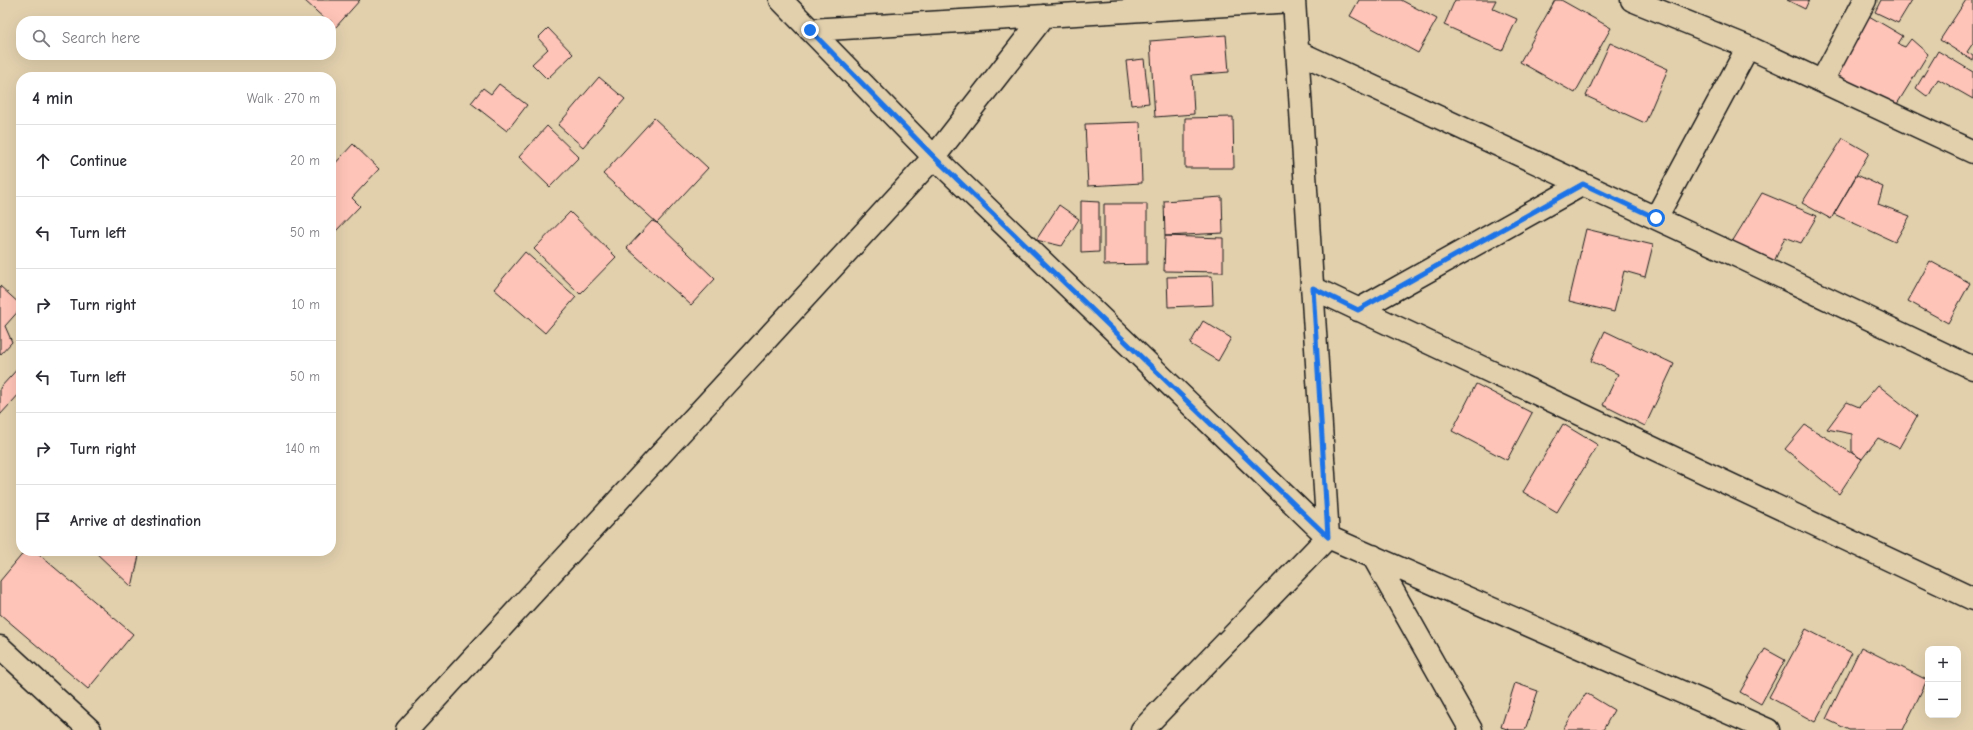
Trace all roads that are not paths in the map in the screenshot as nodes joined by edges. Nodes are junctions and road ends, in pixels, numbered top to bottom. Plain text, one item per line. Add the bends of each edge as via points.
1 (782, 0) edge
2 (1632, 0) edge
3 (1865, 0) edge
4 (1294, 1) edge
5 (1044, 16) junction
6 (810, 30) junction
7 (1748, 47) junction
8 (1298, 52) junction
9 (1822, 81) junction
10 (1973, 152) edge
11 (934, 157) junction
12 (1583, 184) junction
13 (1656, 218) junction
14 (1313, 288) junction
15 (1358, 310) junction
16 (1973, 368) edge
17 (1328, 537) junction
18 (1373, 556) junction
19 (1973, 599) edge
20 (0, 647) edge
21 (90, 730) edge
22 (407, 730) edge
23 (1142, 730) edge
24 (1471, 730) edge
25 (1768, 730) edge

1 - 6 street
2 - 7 street
3 - 9 street
4 - 5 street
4 - 8 street
5 - 6 street
5 - 11 street
6 - 11 street
7 - 9 street
7 - 13 street
8 - 12 street
8 - 14 street
9 - 10 street
11 - 17 street
11 - 22 street
12 - 13 street
12 - 15 street
13 - 16 street
14 - 15 street
14 - 17 street
15 - 19 street
17 - 18 street
17 - 23 street
18 - 24 street
18 - 25 street
20 - 21 street

